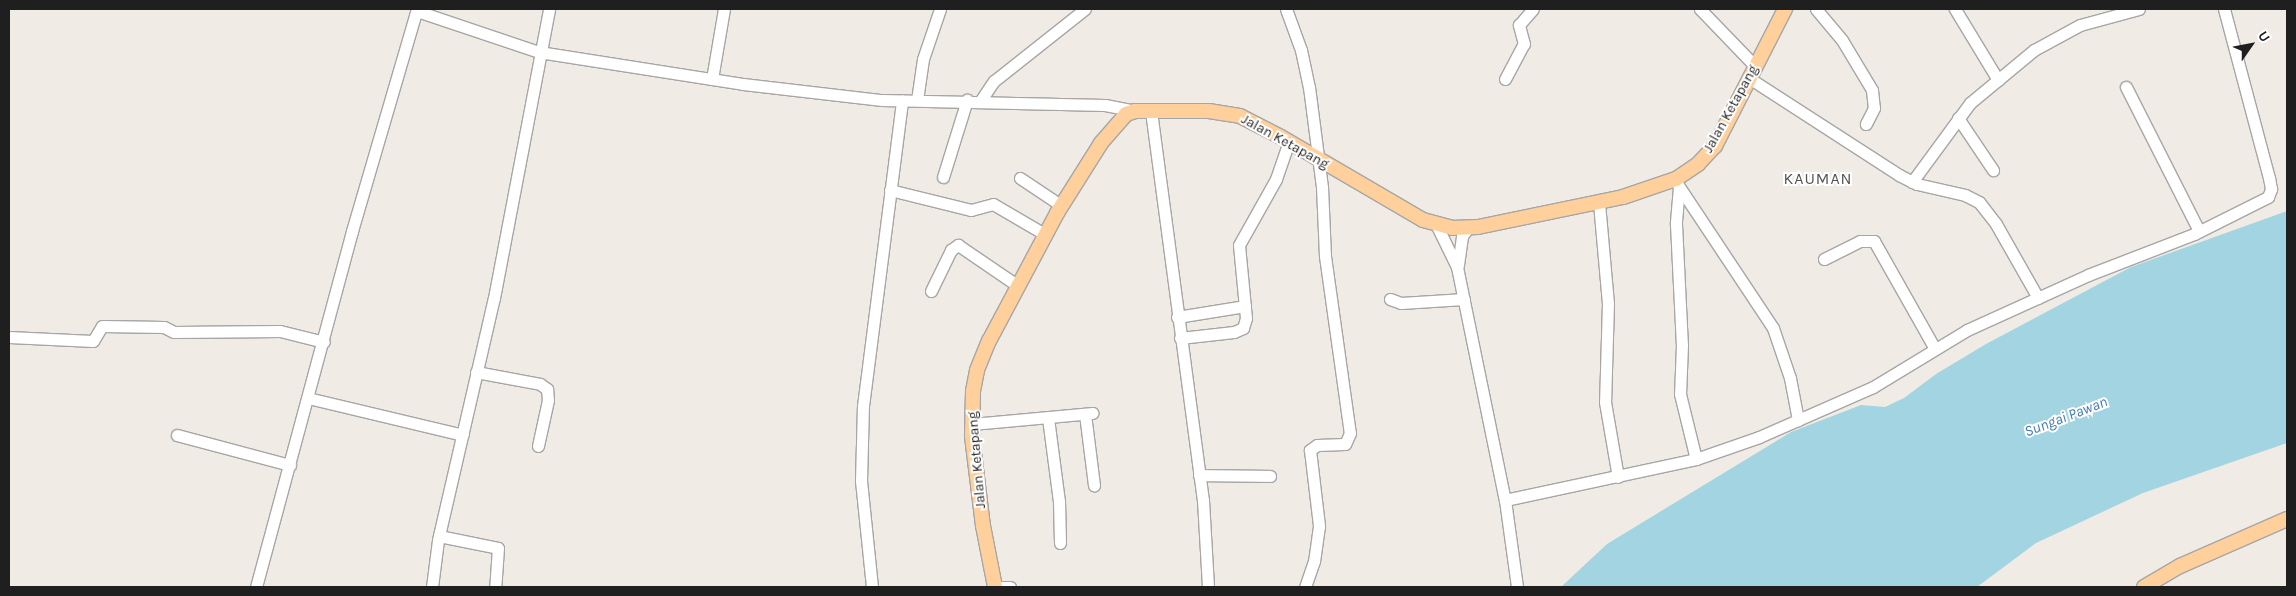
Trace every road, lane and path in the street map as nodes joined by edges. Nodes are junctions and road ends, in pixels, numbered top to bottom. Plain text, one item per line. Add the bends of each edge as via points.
1 (549, 9) edge
2 (724, 9) edge
3 (940, 9) edge
4 (1085, 9) edge
5 (1286, 9) edge
6 (1533, 9) edge
7 (1700, 9) edge
8 (1785, 9) edge
9 (1816, 9) edge
10 (1955, 9) edge
11 (2140, 9) edge
12 (2224, 9) edge
13 (417, 10) edge
14 (539, 52) junction
15 (1752, 72) junction
16 (1505, 78) dead end
17 (712, 79) junction
18 (1998, 80) junction
19 (2126, 87) dead end
20 (902, 100) junction
21 (917, 100) junction
22 (967, 100) junction
23 (981, 100) junction
24 (1135, 111) junction
25 (1151, 111) junction
26 (1958, 118) junction
27 (1866, 124) dead end
28 (1289, 142) junction
29 (1319, 160) junction
30 (1992, 170) dead end
31 (943, 177) dead end
32 (1020, 178) dead end
33 (1912, 182) junction
34 (1678, 183) junction
35 (890, 190) junction
36 (1599, 203) junction
37 (1062, 206) junction
38 (1438, 226) junction
39 (1467, 228) junction
40 (2199, 231) junction
41 (1046, 235) junction
42 (1824, 259) dead end
43 (1457, 267) junction
44 (1018, 286) junction
45 (931, 291) dead end
46 (2038, 298) junction
47 (1390, 300) dead end
48 (1464, 300) junction
49 (1245, 306) junction
50 (1178, 318) junction
51 (9, 337) edge
52 (1180, 338) junction
53 (324, 342) junction
54 (1934, 347) junction
55 (476, 372) junction
56 (308, 398) junction
57 (1048, 418) junction
58 (1798, 420) junction
59 (972, 424) junction
60 (177, 435) dead end
61 (463, 435) junction
62 (538, 446) dead end
63 (1696, 459) junction
64 (290, 465) junction
65 (1199, 475) junction
66 (1270, 476) dead end
67 (1618, 477) junction
68 (1094, 485) dead end
69 (1505, 500) junction
70 (2287, 519) edge
71 (439, 536) junction
72 (1060, 543) dead end
73 (256, 587) edge
74 (432, 587) edge
75 (495, 587) edge
76 (872, 587) edge
77 (995, 587) edge
78 (1010, 587) edge
79 (1208, 587) edge
80 (1305, 587) edge
81 (1517, 587) edge
82 (2144, 587) edge

1 - 14 street
2 - 17 street
3 - 21 street via 923,59
4 - 23 street via 998,77
5 - 29 street via 1302,50
6 - 16 street via 1518,26 1524,44
7 - 15 street
8 - 15 main road, Jalan Ketapang
9 - 27 street via 1842,40 1872,90 1874,108
10 - 18 street
11 - 18 street via 2062,33 2034,50
12 - 40 street via 2272,189 2268,198
13 - 14 street
13 - 53 street via 352,231
14 - 17 street
14 - 55 street via 509,222
15 - 33 street
15 - 34 main road, Jalan Ketapang via 1715,146
17 - 20 street
18 - 26 street
19 - 40 street
20 - 21 street
20 - 35 street
21 - 22 street
22 - 23 street
22 - 31 street
23 - 24 street via 1105,105
24 - 25 main road, Jalan Ketapang
24 - 37 main road, Jalan Ketapang via 1123,117 1101,143
25 - 28 main road, Jalan Ketapang via 1224,112 1253,122
25 - 50 street
26 - 30 street
26 - 33 street
28 - 29 main road, Jalan Ketapang
28 - 49 street via 1276,179 1239,245
29 - 38 main road, Jalan Ketapang
29 - 80 street via 1325,256 1350,433 1345,444 1317,445 1310,450 1319,526 1314,561
32 - 37 street
33 - 46 street via 1965,195 1979,202 1996,224
34 - 36 main road, Jalan Ketapang
34 - 58 street via 1773,328 1790,378
34 - 63 street via 1680,394
35 - 41 street via 971,210 993,204
35 - 76 street via 866,368 861,434 864,518
36 - 39 main road, Jalan Ketapang
36 - 67 street via 1608,303 1605,402
37 - 41 main road, Jalan Ketapang
38 - 39 main road, Jalan Ketapang
38 - 43 street
39 - 43 street via 1461,241
40 - 46 street
41 - 44 main road, Jalan Ketapang
42 - 54 street via 1860,241 1874,241
43 - 48 street
44 - 45 street via 958,246 951,250
44 - 59 main road, Jalan Ketapang via 977,370
46 - 54 street
47 - 48 street via 1401,303
48 - 69 street
49 - 50 street
49 - 52 street via 1244,324 1238,331
50 - 52 street
51 - 53 street via 93,342 102,326 164,327 174,332 280,331
52 - 65 street
53 - 56 street
54 - 58 street via 1873,387
55 - 61 street
55 - 62 street via 540,384 547,389 548,400
56 - 61 street
56 - 64 street
57 - 59 street
57 - 68 street via 1089,414
57 - 72 street via 1059,501
58 - 63 street
59 - 77 main road, Jalan Ketapang via 983,526
60 - 64 street
61 - 71 street
63 - 67 street
64 - 73 street
65 - 66 street
65 - 79 street
67 - 69 street
69 - 81 street
70 - 82 main road via 2180,566
71 - 74 street
71 - 75 street via 498,548
77 - 78 street

